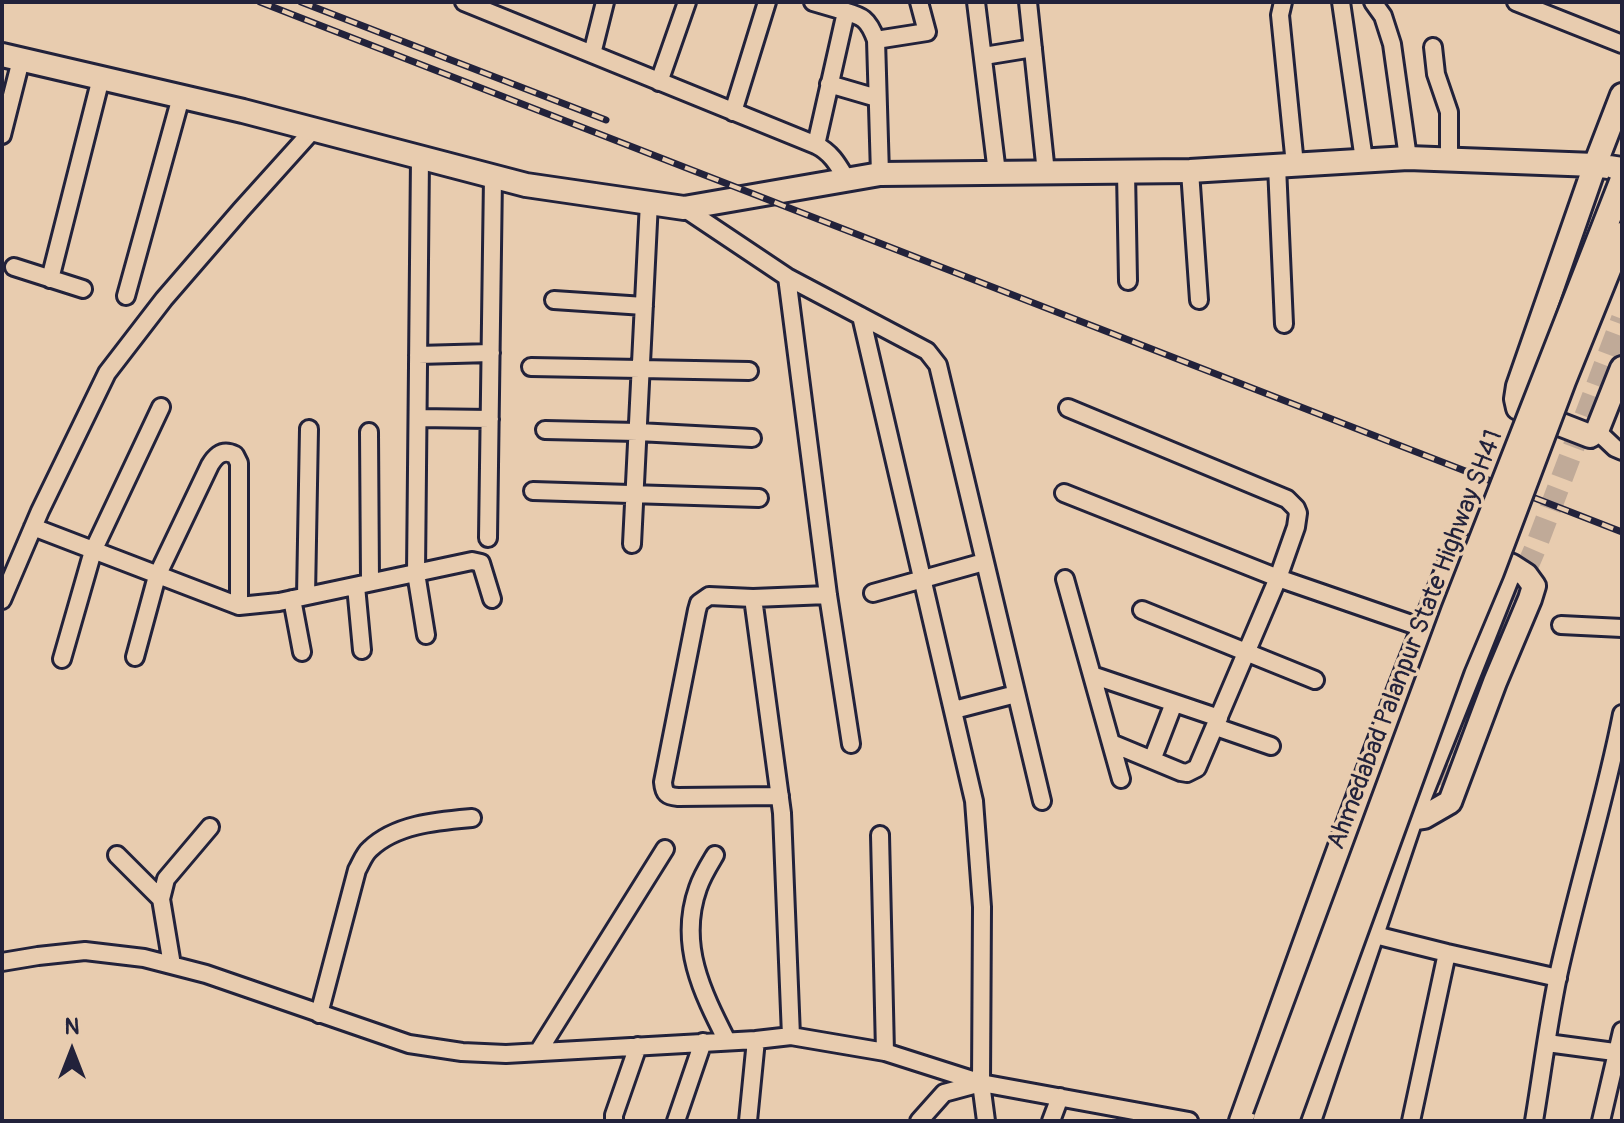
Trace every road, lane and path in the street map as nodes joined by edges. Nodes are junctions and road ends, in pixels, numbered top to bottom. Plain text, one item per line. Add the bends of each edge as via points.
1 (464, 2) edge
2 (605, 2) edge
3 (687, 2) edge
4 (767, 2) edge
5 (813, 2) edge
6 (919, 2) edge
7 (976, 2) edge
8 (1028, 2) edge
9 (1283, 2) edge
10 (1341, 2) edge
11 (1373, 2) edge
12 (1516, 2) edge
13 (839, 7) edge
14 (876, 40) junction
15 (1622, 44) edge
16 (1433, 47) dead end
17 (1033, 48) junction
18 (592, 54) junction
19 (984, 56) junction
20 (12, 57) edge
21 (101, 78) junction
22 (659, 82) junction
23 (829, 84) junction
24 (1622, 95) edge
25 (181, 97) junction
26 (877, 98) junction
27 (733, 112) junction
28 (313, 130) junction
29 (2, 135) edge
30 (816, 145) junction
31 (420, 158) junction
32 (1408, 158) junction
33 (1449, 159) junction
34 (1364, 160) junction
35 (1286, 165) junction
36 (1595, 165) junction
37 (1622, 169) edge
38 (1190, 171) junction
39 (1126, 172) junction
40 (997, 173) junction
41 (1046, 173) junction
42 (880, 174) junction
43 (493, 177) junction
44 (847, 180) junction
45 (1622, 182) edge
46 (649, 202) junction
47 (684, 208) junction
48 (1622, 235) edge
49 (14, 267) dead end
50 (787, 277) junction
51 (50, 279) junction
52 (1128, 281) dead end
53 (83, 289) dead end
54 (126, 296) dead end
55 (554, 300) dead end
56 (1199, 300) dead end
57 (644, 306) junction
58 (861, 316) junction
59 (1284, 324) dead end
60 (491, 353) junction
61 (418, 355) junction
62 (531, 367) dead end
63 (1622, 368) edge
64 (641, 370) junction
65 (749, 371) dead end
66 (161, 407) dead end
67 (1068, 408) dead end
68 (418, 418) junction
69 (490, 419) junction
70 (309, 429) dead end
71 (545, 430) dead end
72 (1597, 431) junction
73 (369, 432) dead end
74 (638, 432) junction
75 (752, 438) dead end
76 (1622, 451) edge
77 (533, 491) dead end
78 (635, 493) junction
79 (1064, 493) dead end
80 (759, 498) dead end
81 (33, 527) junction
82 (488, 538) dead end
83 (632, 544) dead end
84 (93, 551) junction
85 (984, 562) junction
86 (1512, 566) junction
87 (416, 573) junction
88 (157, 576) junction
89 (1278, 578) junction
90 (1065, 579) dead end
91 (923, 580) junction
92 (363, 584) junction
93 (873, 593) dead end
94 (828, 595) junction
95 (299, 598) junction
96 (753, 598) junction
97 (492, 599) dead end
98 (2, 600) edge
99 (239, 606) junction
100 (1142, 610) dead end
101 (1561, 625) dead end
102 (1423, 628) junction
103 (1622, 628) edge
104 (426, 635) dead end
105 (362, 650) dead end
106 (302, 652) dead end
107 (1247, 652) junction
108 (135, 657) dead end
109 (62, 659) dead end
110 (1092, 675) junction
111 (1315, 680) dead end
112 (1016, 694) junction
113 (1174, 703) junction
114 (954, 710) junction
115 (1622, 714) edge
116 (1217, 722) junction
117 (1111, 743) junction
118 (851, 744) dead end
119 (1271, 746) dead end
120 (1618, 756) edge
121 (1152, 760) junction
122 (1121, 779) dead end
123 (1438, 784) tunnel mouth
124 (780, 796) junction
125 (1042, 801) dead end
126 (1420, 816) junction
127 (472, 818) dead end
128 (210, 827) dead end
129 (880, 835) dead end
130 (665, 849) dead end
131 (117, 855) dead end
132 (715, 855) dead end
133 (161, 899) junction
134 (1371, 934) junction
135 (1447, 953) junction
136 (2, 962) edge
137 (172, 965) junction
138 (1558, 978) junction
139 (319, 1014) junction
140 (1622, 1031) edge
141 (791, 1036) junction
142 (756, 1040) junction
143 (727, 1041) junction
144 (703, 1042) junction
145 (1547, 1043) junction
146 (638, 1046) junction
147 (538, 1052) junction
148 (885, 1052) junction
149 (1619, 1053) edge
150 (981, 1083) junction
151 (1060, 1097) junction
152 (1126, 1115) edge
153 (1276, 1120) edge
154 (614, 1121) edge
155 (676, 1121) edge
156 (748, 1121) edge
157 (919, 1121) edge
158 (986, 1121) edge
159 (1051, 1121) edge
160 (1189, 1121) edge
161 (1241, 1121) edge
162 (1309, 1121) edge
163 (1411, 1121) edge
164 (1534, 1121) edge
165 (1601, 1121) edge

1 - 18 street
2 - 18 street
3 - 22 street
4 - 27 street
5 - 13 street
6 - 14 street via 927,32
7 - 19 street
8 - 17 street
9 - 35 street
10 - 34 street
11 - 32 street via 1392,44
12 - 15 street
13 - 14 street via 866,20
13 - 23 street
14 - 26 street
16 - 33 street via 1449,112
17 - 19 street
17 - 41 street
18 - 22 street
19 - 40 street
20 - 21 street
20 - 29 street
21 - 25 street
21 - 51 street
22 - 27 street
23 - 26 street
23 - 30 street
24 - 36 street
25 - 28 street
25 - 54 street
26 - 42 street
27 - 30 street
28 - 31 street
28 - 81 street via 164,299 107,373
30 - 44 street via 833,157
31 - 43 street
31 - 61 street
32 - 33 street
32 - 34 street
33 - 36 street
34 - 35 street
35 - 38 street
35 - 59 street
36 - 37 street
36 - 72 street via 1516,399 1518,408 1548,420 1590,436
38 - 39 street
38 - 56 street
39 - 41 street
39 - 52 street
40 - 41 street
40 - 42 street
42 - 44 street
43 - 46 street
43 - 60 street
44 - 47 street
45 - 153 main road, Ahmedabad Palanpur State Highway SH41, bridge via 1454,611
46 - 47 street
46 - 57 street
47 - 50 street
48 - 153 main road, Ahmedabad Palanpur State Highway SH41, bridge
49 - 51 street
50 - 58 street
50 - 94 street
51 - 53 street
55 - 57 street
57 - 64 street
58 - 85 street via 927,351 938,365
58 - 91 street
60 - 61 street
60 - 69 street
61 - 68 street
62 - 64 street
63 - 72 street
64 - 65 street
64 - 74 street
66 - 84 street
67 - 89 street via 1293,503 1296,527
68 - 69 street
68 - 87 street
69 - 82 street
70 - 95 street
71 - 74 street
72 - 76 street
73 - 92 street
74 - 75 street
74 - 78 street
77 - 78 street
78 - 80 street
78 - 83 street
79 - 89 street
81 - 84 street
81 - 98 street
84 - 88 street
84 - 109 street
85 - 91 street
85 - 112 street
86 - 102 street via 1466,547 1456,549
86 - 126 street
86 - 126 street via 1534,586 1530,599 1450,802
87 - 92 street
87 - 97 street via 478,561
87 - 104 street
88 - 99 street
88 - 99 street via 210,465 219,454 230,453 239,469
88 - 108 street
89 - 102 street
89 - 107 street
90 - 110 street
91 - 93 street
91 - 114 street
92 - 95 street
92 - 105 street
94 - 96 street
94 - 118 street
95 - 99 street
95 - 106 street
96 - 124 street
96 - 124 street via 709,596 699,603 663,789 670,797
100 - 107 street
101 - 103 street
102 - 161 street
107 - 111 street
107 - 116 street
110 - 113 street
110 - 117 street
112 - 114 street
112 - 125 street
113 - 116 street
113 - 121 street
114 - 150 street via 974,801 982,907
115 - 120 street
116 - 119 street
116 - 121 street via 1193,771 1181,772
117 - 121 street
117 - 122 street
120 - 138 street
123 - 126 street
124 - 141 street
126 - 134 street
127 - 139 street via 407,829 368,851 357,870
128 - 133 street via 166,879
129 - 148 street
130 - 147 street
131 - 133 street
132 - 143 street via 695,898 691,943 697,976
133 - 137 street
134 - 135 street
134 - 162 street
135 - 138 street
135 - 163 street
136 - 137 street via 85,951
137 - 139 street
138 - 145 street
139 - 147 street via 409,1044 462,1052
140 - 149 street
141 - 142 street
141 - 148 street
142 - 143 street
142 - 156 street
143 - 144 street
144 - 146 street
144 - 155 street
145 - 149 street
145 - 164 street
146 - 147 street
146 - 154 street
148 - 150 street
149 - 165 street
150 - 151 street
150 - 157 street via 944,1093
150 - 158 street
151 - 152 street
151 - 159 street
152 - 160 street

